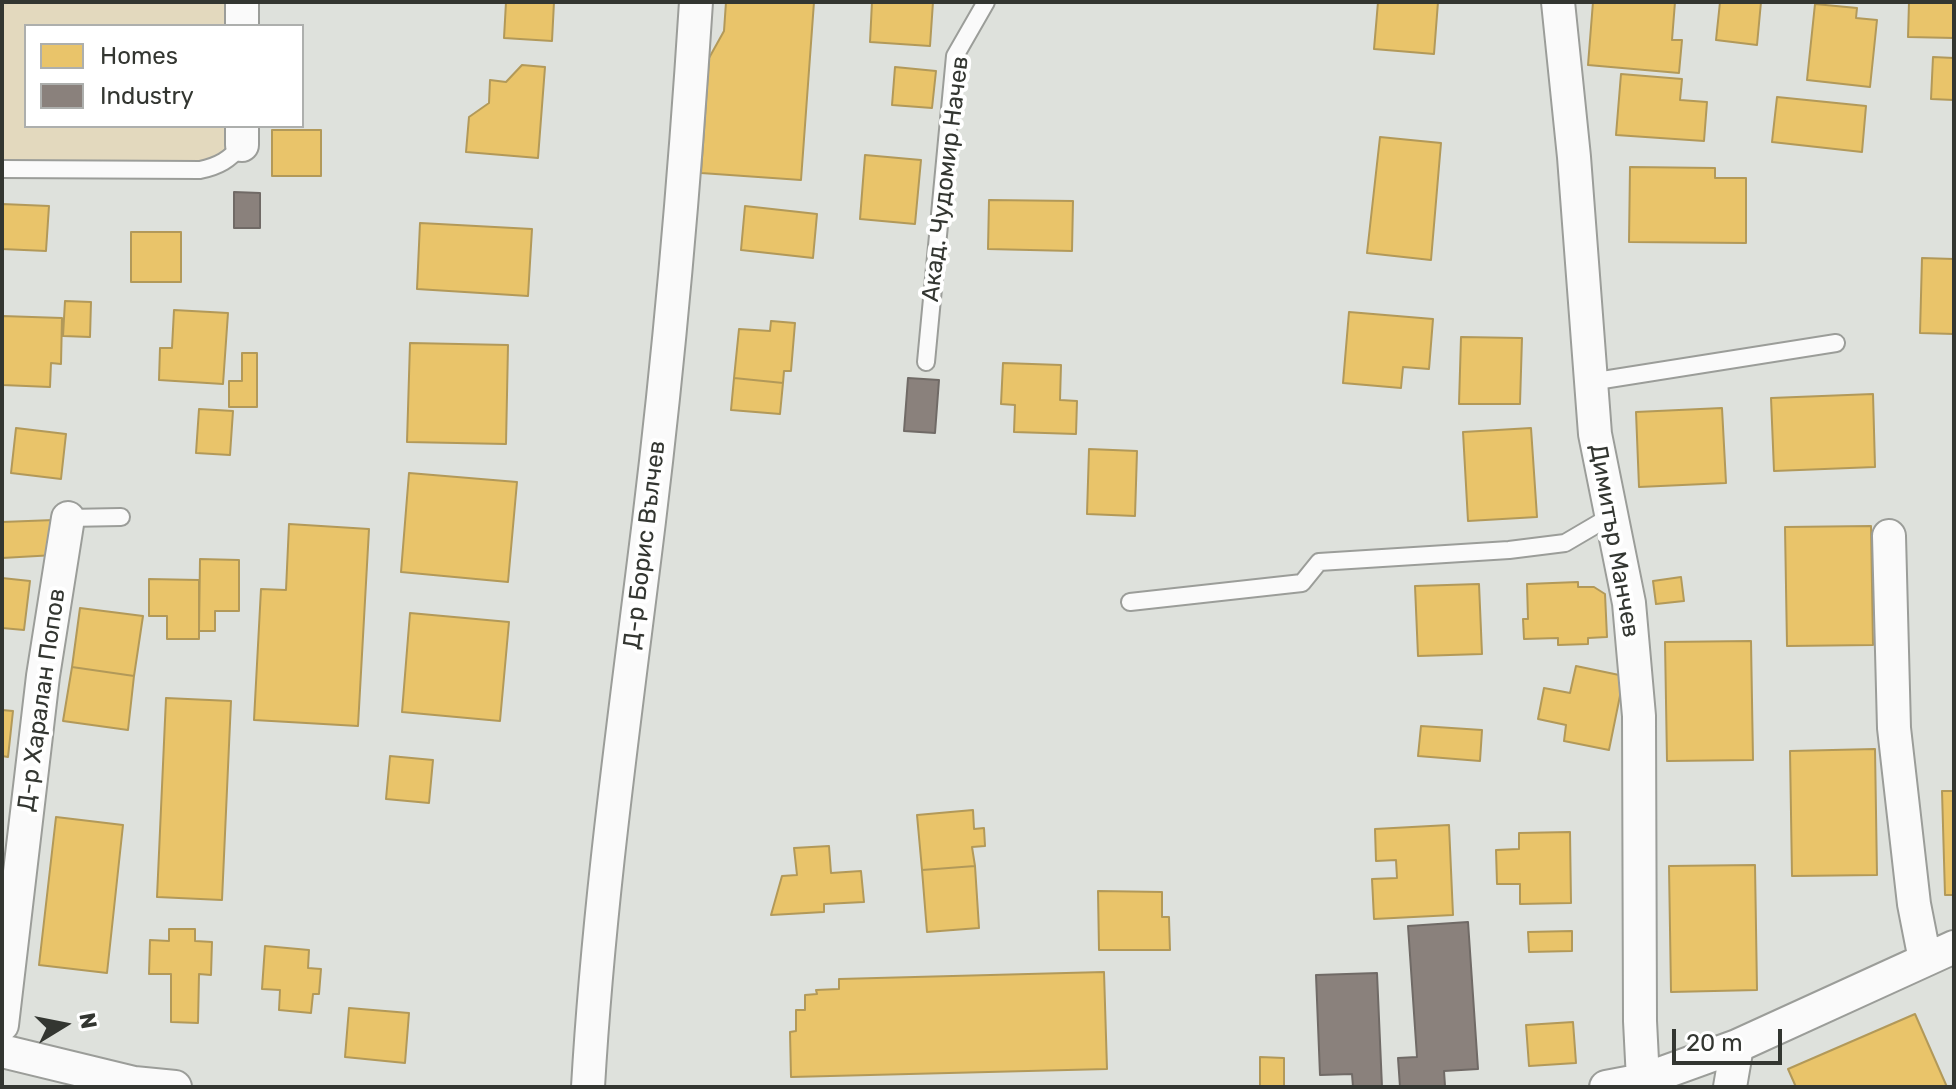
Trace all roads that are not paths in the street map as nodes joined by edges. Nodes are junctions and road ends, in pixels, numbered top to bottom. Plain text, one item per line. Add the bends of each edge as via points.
1 (242, 2) edge
2 (696, 2) edge
3 (986, 2) edge
4 (1558, 2) edge
5 (242, 24) edge
6 (242, 135) edge
7 (2, 169) edge
8 (1836, 343) dead end
9 (926, 362) dead end
10 (1590, 382) junction
11 (1611, 516) junction
12 (121, 517) dead end
13 (68, 518) joint
14 (1889, 536) dead end
15 (1130, 602) dead end
16 (1940, 954) edge
17 (2, 1025) edge
18 (1737, 1046) junction
19 (2, 1051) edge
20 (1643, 1080) junction
21 (134, 1085) edge
22 (175, 1087) edge
23 (588, 1087) edge
24 (1606, 1087) edge
25 (1730, 1087) edge

1 - 5 street
2 - 23 street, Д-р Борис Вълчев via 671,313 593,992
3 - 9 lane, Акад. Чудомир Начев via 955,56
4 - 10 street, Димитър Манчев
6 - 7 lane via 231,158 200,170
8 - 10 lane
10 - 11 street, Димитър Манчев
11 - 15 lane via 1565,543 1319,562 1302,583
11 - 20 street, Димитър Манчев via 1629,603 1639,716
12 - 13 lane
13 - 17 street, Д-р Харалан Попов via 43,676
14 - 16 street via 1894,728 1914,904
16 - 18 street
18 - 20 street
18 - 25 street
19 - 21 street
20 - 24 street
21 - 22 street

